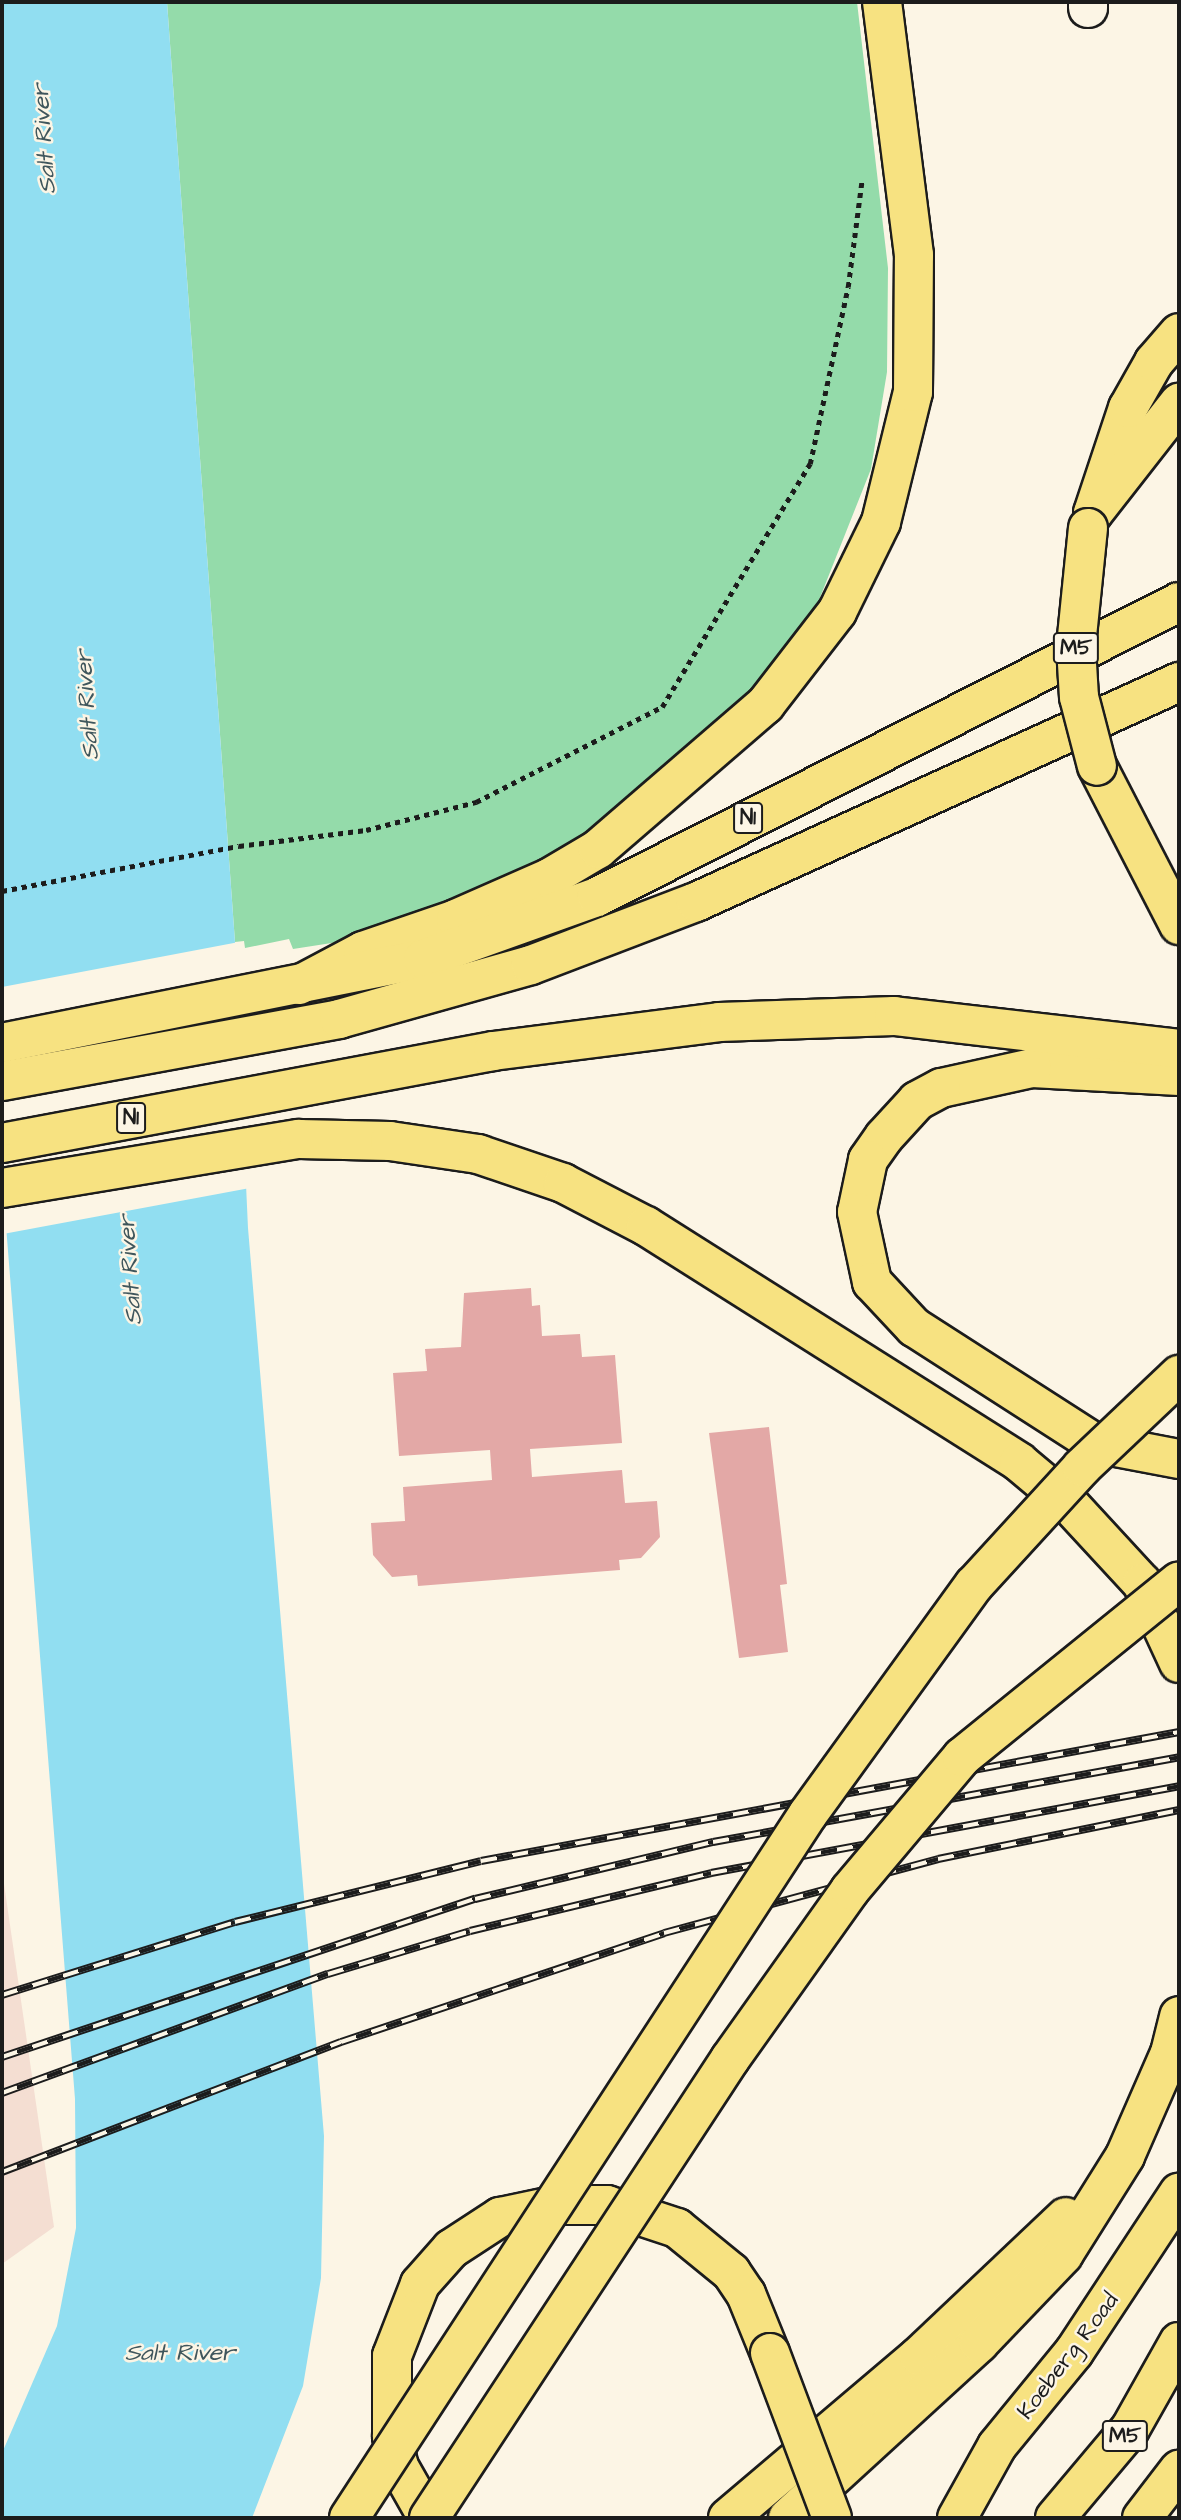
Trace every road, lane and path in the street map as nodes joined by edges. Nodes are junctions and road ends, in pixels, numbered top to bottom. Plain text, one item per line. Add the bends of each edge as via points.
1 (882, 2) edge
2 (863, 172) dead end
3 (1179, 332) edge
4 (1179, 403) edge
5 (1091, 521) junction
6 (1179, 602) edge
7 (1179, 682) edge
8 (2, 891) edge
9 (1179, 925) edge
10 (299, 985) junction
11 (2, 1043) edge
12 (1179, 1049) edge
13 (1179, 1076) edge
14 (2, 1081) edge
15 (2, 1143) edge
16 (2, 1188) edge
17 (1179, 1375) edge
18 (1179, 1459) edge
19 (1179, 1581) edge
20 (1177, 1657) edge
21 (1179, 2016) edge
22 (1148, 2102) junction
23 (1179, 2193) edge
24 (1179, 2342) edge
25 (1179, 2470) edge
26 (349, 2518) edge
27 (428, 2518) edge
28 (728, 2518) edge
29 (788, 2518) edge
30 (832, 2518) edge
31 (957, 2518) edge
32 (1055, 2518) edge
33 (1142, 2518) edge

1 - 10 main road via 914,255 912,393 881,522 837,612 765,705 598,849 550,878 456,919 363,951
2 - 8 path via 848,287 810,464 662,707 476,802 366,830 239,846
3 - 5 main road, M5 via 1154,362 1128,408
4 - 5 main road
5 - 9 main road, M5, bridge via 1076,647 1079,697 1097,766
6 - 10 main road, N1 via 597,897 423,959
7 - 14 main road via 617,935 416,1000
10 - 11 main road, N1
12 - 15 main road, N1 via 894,1016 754,1020 493,1051
13 - 18 main road via 1032,1069 941,1087 909,1109 868,1160 857,1213 872,1282 914,1327 1095,1443
16 - 20 main road via 265,1142 390,1141 478,1154 563,1184 646,1226 1019,1462 1069,1504 1133,1572
17 - 26 main road, bridge via 974,1585 808,1814
19 - 27 main road, bridge via 962,1757 850,1890 730,2059
21 - 22 main road
22 - 28 main road via 1058,2227
22 - 29 main road via 1097,2206 1039,2284
23 - 31 main road, Koeberg Road via 1074,2352 997,2446
24 - 32 main road, M5 via 1130,2429
25 - 33 main road, M5
27 - 30 main road, bridge via 400,2468 392,2436 392,2356 420,2284 451,2249 500,2217 557,2205 607,2205 677,2228 730,2272 746,2294

